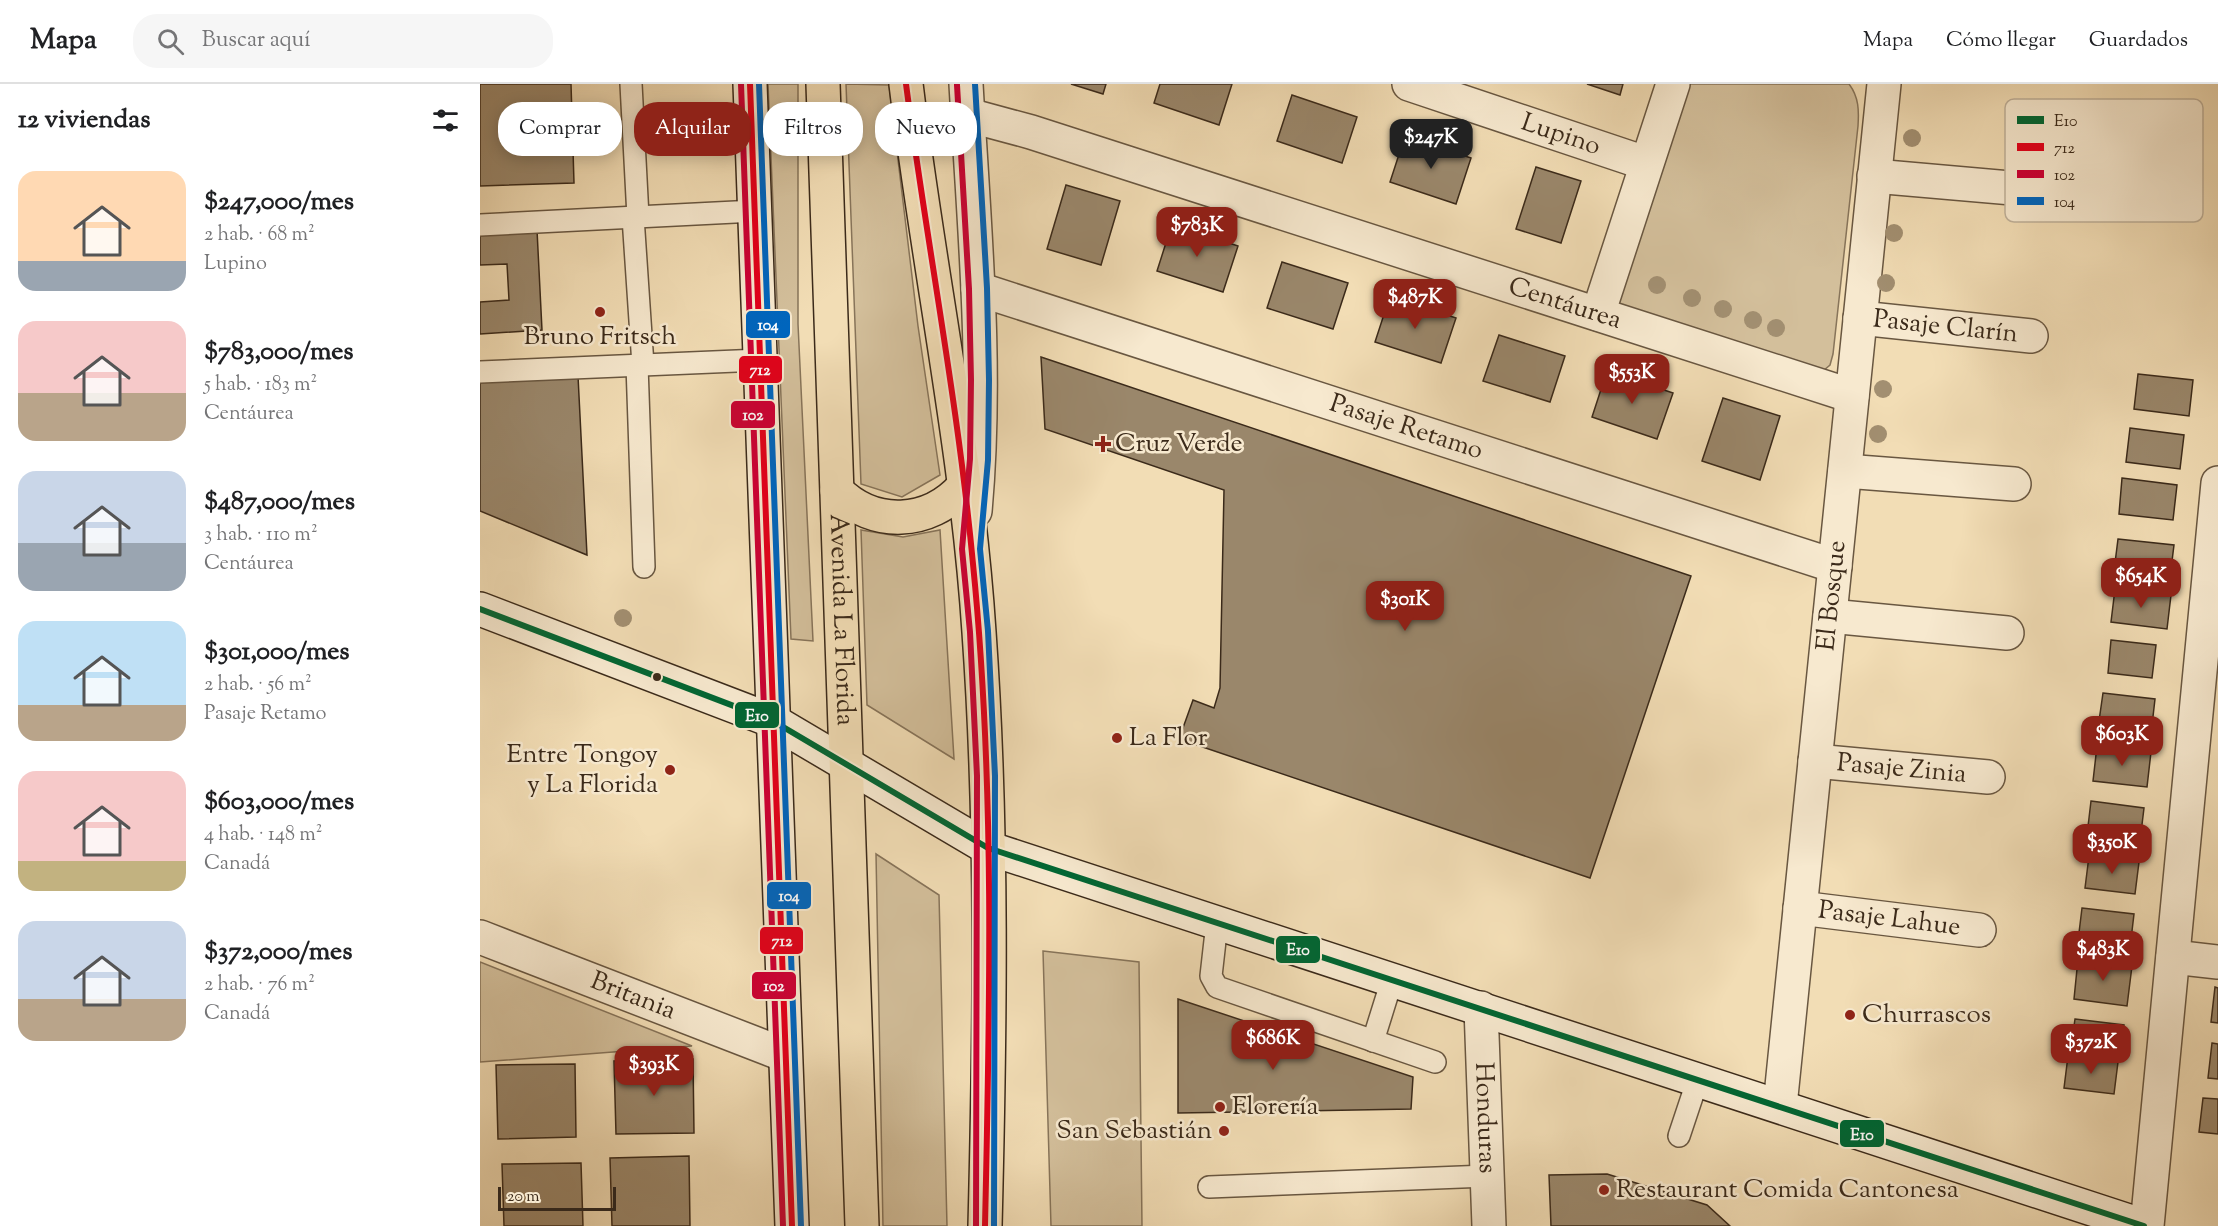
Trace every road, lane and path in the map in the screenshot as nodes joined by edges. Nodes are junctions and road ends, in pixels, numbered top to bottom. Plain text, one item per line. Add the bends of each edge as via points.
1 (631, 84) edge
2 (750, 84) edge
3 (823, 84) edge
4 (906, 84) edge
5 (1409, 84) edge
6 (1672, 84) edge
7 (1884, 84) edge
8 (967, 100) edge
9 (1645, 163) junction
10 (1874, 176) junction
11 (2005, 187) edge
12 (754, 211) junction
13 (635, 217) junction
14 (480, 225) edge
15 (978, 290) junction
16 (1598, 314) junction
17 (1860, 318) junction
18 (2031, 336) dead end
19 (760, 360) junction
20 (640, 365) junction
21 (480, 372) edge
22 (1852, 396) junction
23 (1845, 471) junction
24 (2218, 483) edge
25 (2014, 484) dead end
26 (963, 487) junction
27 (837, 491) junction
28 (2216, 536) edge
29 (971, 549) junction
30 (1835, 566) junction
31 (644, 567) dead end
32 (480, 609) edge
33 (1830, 616) junction
34 (2007, 633) dead end
35 (772, 721) junction
36 (2205, 755) edge
37 (1815, 761) junction
38 (846, 762) junction
39 (1988, 777) dead end
40 (988, 848) junction
41 (1800, 908) junction
42 (1217, 923) junction
43 (1979, 930) dead end
44 (480, 937) edge
45 (2173, 957) junction
46 (2218, 962) edge
47 (1392, 980) junction
48 (1481, 1008) junction
49 (1373, 1041) junction
50 (785, 1055) junction
51 (1435, 1062) dead end
52 (1698, 1079) junction
53 (1780, 1106) junction
54 (1679, 1136) dead end
55 (1487, 1176) junction
56 (986, 1186) junction
57 (1209, 1187) dead end
58 (792, 1226) edge
59 (862, 1226) edge
60 (985, 1226) edge
61 (992, 1226) edge
62 (1489, 1226) edge
63 (2146, 1226) edge

1 - 13 lane
2 - 12 street
3 - 27 main road, Avenida La Florida
4 - 26 main road
5 - 9 street, Lupino
6 - 9 street
7 - 10 street, El Bosque
8 - 15 street
8 - 16 street, Centáurea via 1031,132
9 - 16 street
10 - 11 street
10 - 17 street, El Bosque
12 - 13 lane
12 - 19 street
13 - 14 lane
13 - 20 lane
15 - 29 street via 979,459
15 - 30 street, Pasaje Retamo
16 - 22 street, Centáurea
17 - 18 street, Pasaje Clarín
17 - 22 street, El Bosque
19 - 20 lane
19 - 35 street
20 - 21 lane
20 - 31 lane
22 - 23 street, El Bosque
23 - 25 street
23 - 30 street, El Bosque
24 - 28 street
26 - 27 main road via 951,500 927,513 901,518 866,511
26 - 29 main road
27 - 38 main road, Avenida La Florida
28 - 36 street
29 - 40 main road via 979,631
30 - 33 street, El Bosque
32 - 35 street
33 - 34 street
33 - 37 street, El Bosque
35 - 38 street
35 - 50 street
36 - 45 street
37 - 39 street, Pasaje Zinia
37 - 41 street, El Bosque
38 - 40 street
38 - 59 main road, Avenida La Florida
40 - 42 street
40 - 56 main road
41 - 43 street, Pasaje Lahue
41 - 53 street, El Bosque
42 - 47 street
42 - 49 lane via 1211,976 1217,987
44 - 50 street, Britania
45 - 46 street
45 - 63 street
47 - 48 street
47 - 49 lane
48 - 52 street
48 - 55 street, Honduras
49 - 51 lane
50 - 58 street
52 - 53 street
52 - 54 lane
53 - 63 street
55 - 57 lane
55 - 62 street, Honduras
56 - 60 main road
56 - 61 lane

